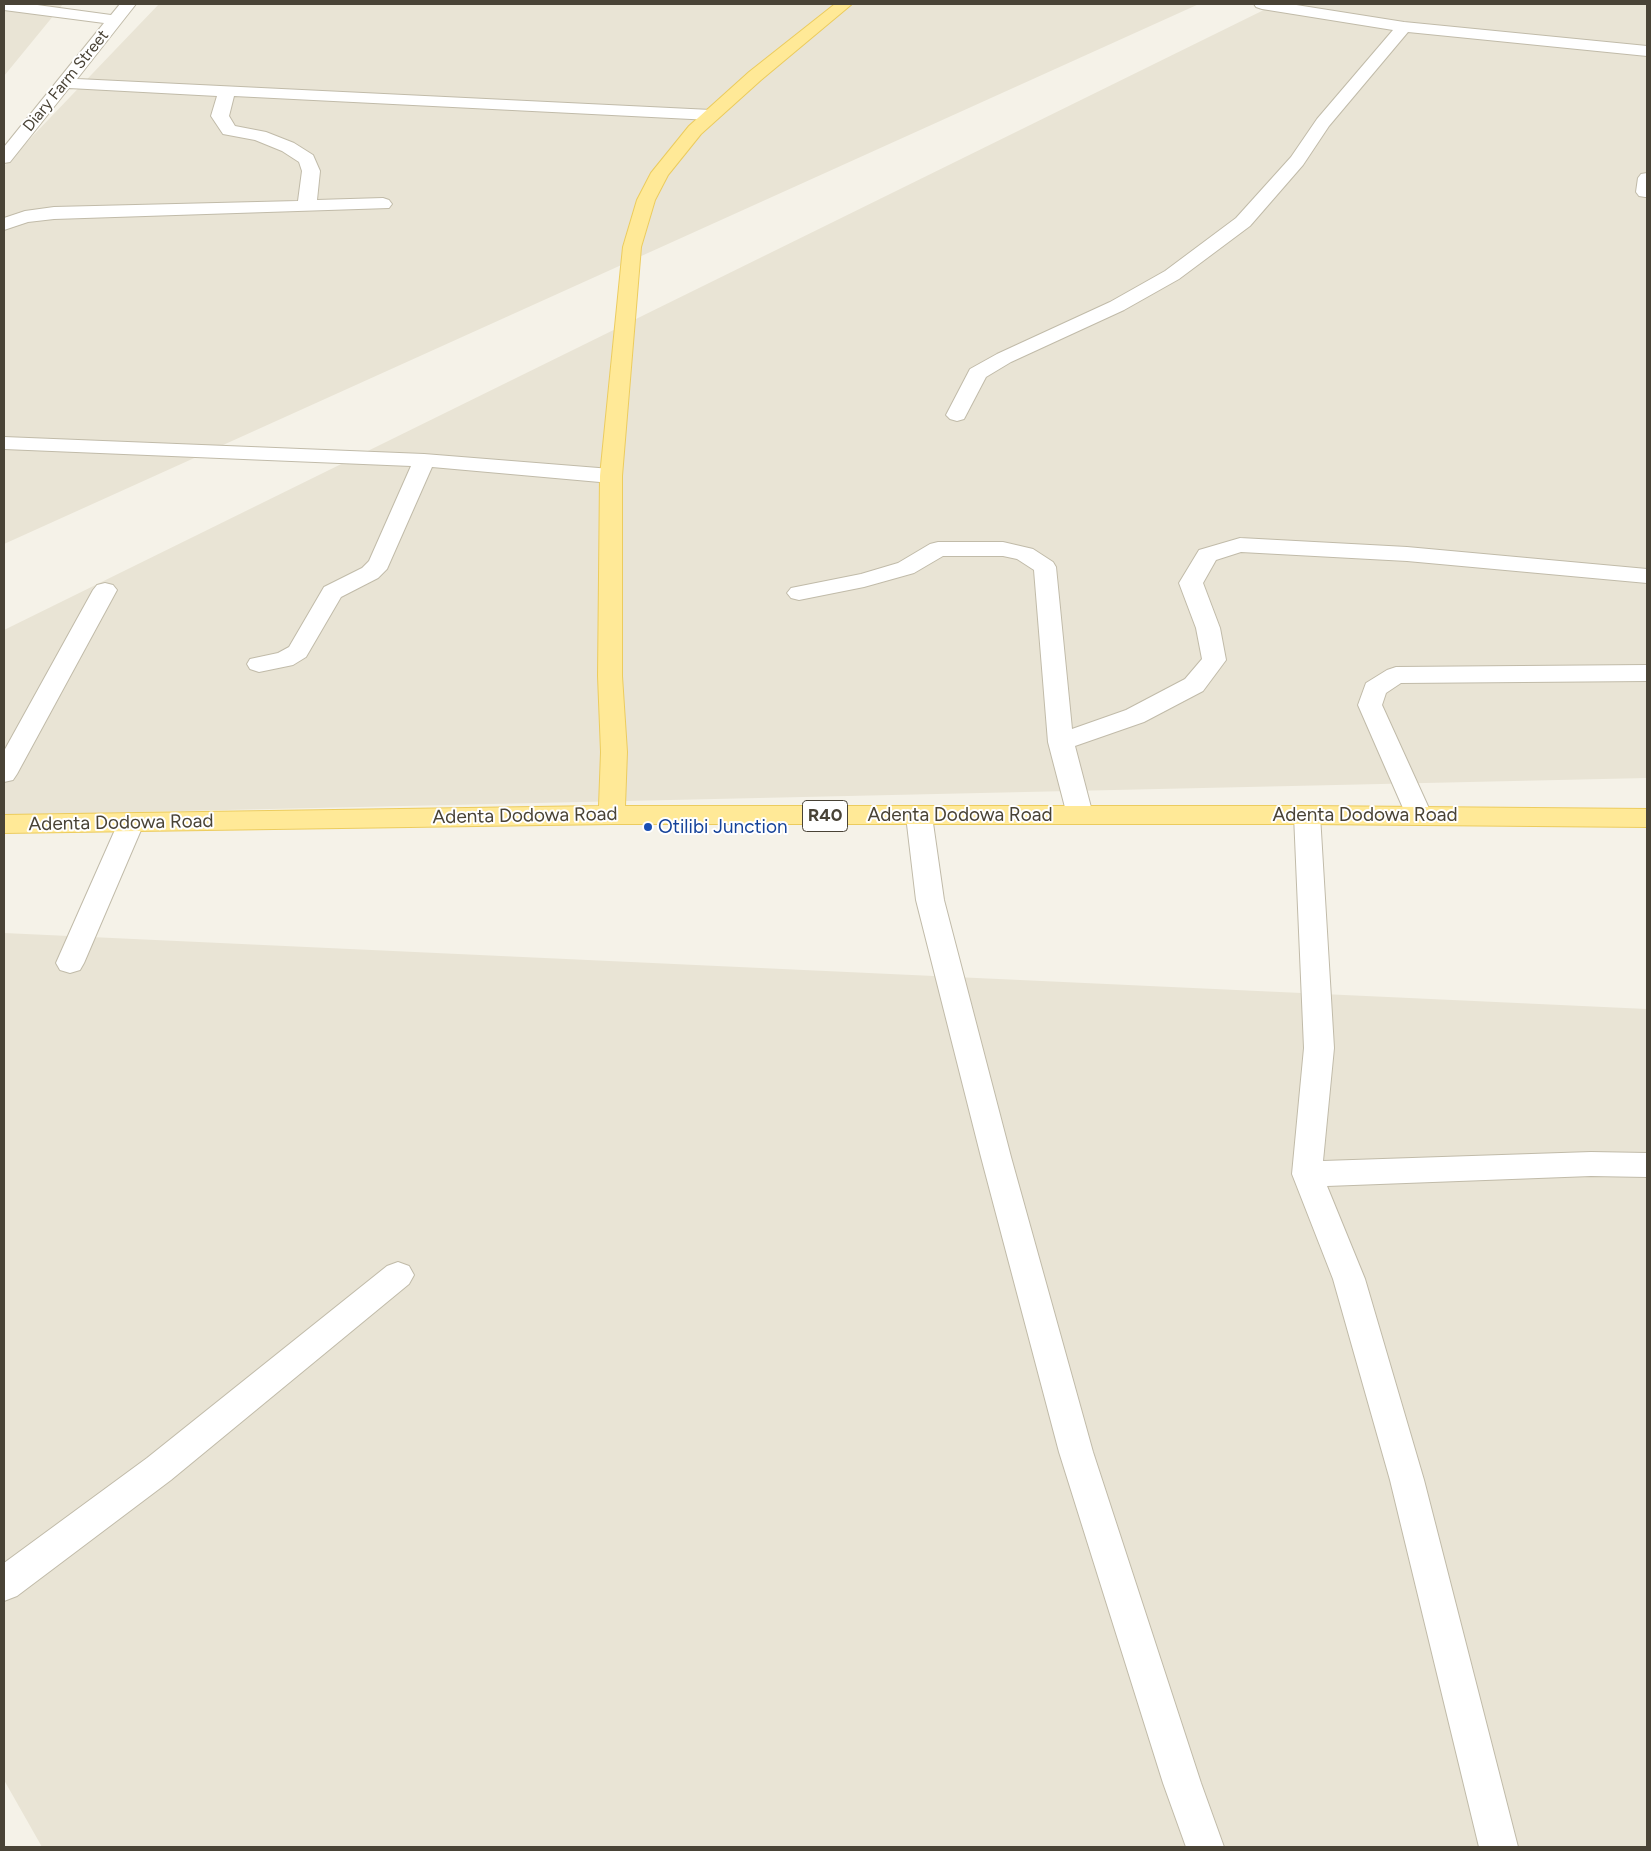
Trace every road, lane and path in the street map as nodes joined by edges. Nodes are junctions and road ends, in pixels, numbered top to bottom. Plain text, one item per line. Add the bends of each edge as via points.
1 (128, 4) edge
2 (844, 4) edge
3 (1267, 4) edge
4 (4, 5) edge
5 (115, 20) junction
6 (1404, 26) junction
7 (1647, 51) edge
8 (64, 84) junction
9 (227, 92) junction
10 (711, 115) junction
11 (4, 158) edge
12 (383, 204) dead end
13 (307, 206) junction
14 (4, 224) edge
15 (957, 415) dead end
16 (4, 443) edge
17 (424, 460) junction
18 (611, 476) junction
19 (1647, 576) edge
20 (105, 590) dead end
21 (799, 592) dead end
22 (260, 664) dead end
23 (1647, 674) edge
24 (1061, 742) junction
25 (4, 774) edge
26 (612, 815) junction
27 (1080, 815) junction
28 (1308, 815) junction
29 (1419, 815) junction
30 (919, 816) junction
31 (1647, 818) edge
32 (131, 823) junction
33 (4, 824) edge
34 (70, 963) dead end
35 (1647, 1165) edge
36 (1307, 1174) junction
37 (398, 1275) dead end
38 (4, 1584) edge
39 (1205, 1847) edge
40 (1499, 1847) edge

1 - 5 street, Diary Farm Street
2 - 10 main road
3 - 6 street
4 - 5 street
5 - 8 street, Diary Farm Street
6 - 7 street
6 - 15 street via 1323,123 1298,161 1244,222 1172,275 1116,306 977,373
8 - 9 street
8 - 11 street, Diary Farm Street
9 - 10 street
9 - 13 street via 220,116 229,130 260,136 307,159 311,171
10 - 18 main road via 660,173 646,200 632,247
12 - 13 street
13 - 14 street via 54,213
16 - 17 street
17 - 18 street
17 - 22 street via 379,564 370,573 332,592 298,652 284,660
18 - 26 main road
19 - 24 street via 1407,554 1240,545 1207,555 1191,583 1208,628 1214,660 1194,686 1135,716
20 - 25 street
21 - 24 street via 864,580 906,568 938,548 1003,549 1025,554 1045,567
23 - 29 street via 1396,675 1375,689 1370,705
24 - 27 street
26 - 30 main road, Adenta Dodowa Road / R40
26 - 32 main road, Adenta Dodowa Road / R40
27 - 28 main road, Adenta Dodowa Road / R40
27 - 30 main road, Adenta Dodowa Road / R40
28 - 29 main road, Adenta Dodowa Road / R40
28 - 36 street via 1319,1048
29 - 31 main road, Adenta Dodowa Road / R40
30 - 39 street via 930,900 1076,1452
32 - 33 main road, Adenta Dodowa Road / R40
32 - 34 street
35 - 36 street
36 - 40 street via 1349,1279 1407,1480
37 - 38 street via 159,1469

